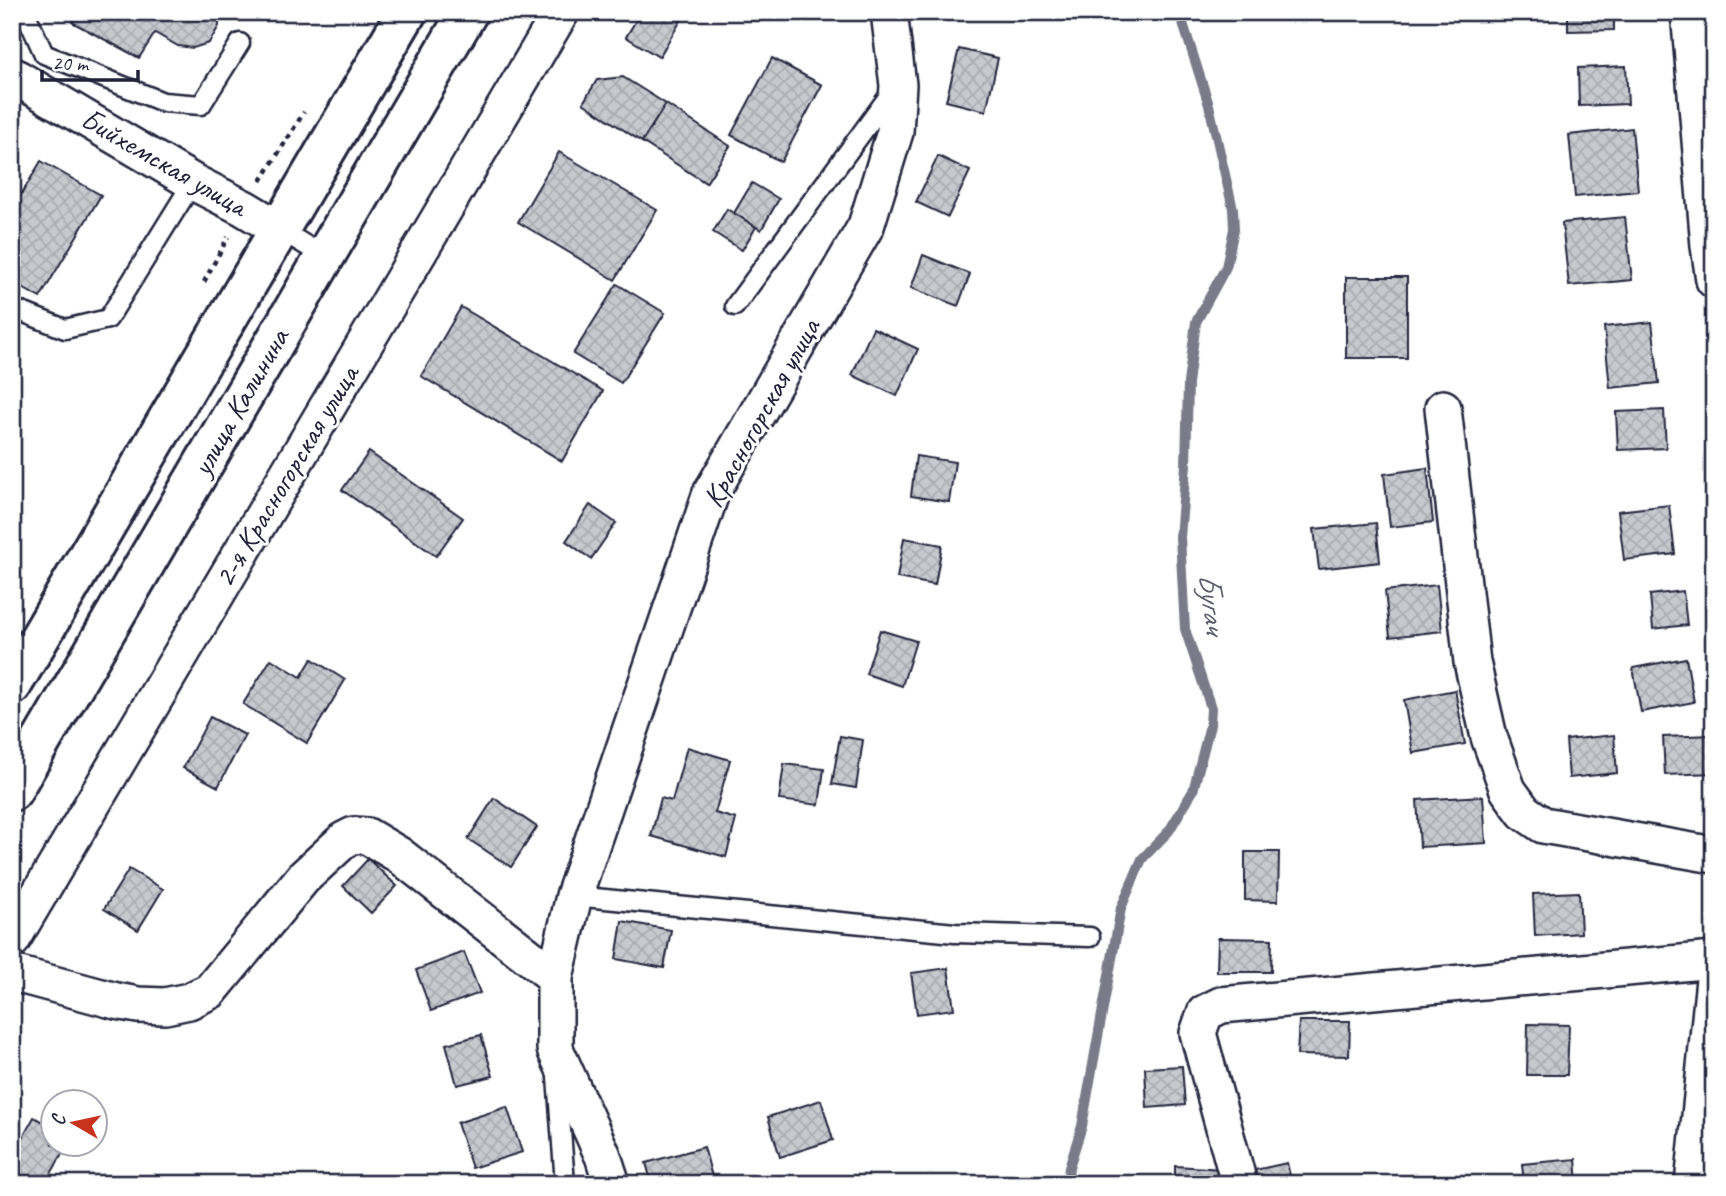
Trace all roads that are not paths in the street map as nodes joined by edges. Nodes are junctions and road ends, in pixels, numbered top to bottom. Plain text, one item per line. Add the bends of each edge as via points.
1 (25, 12) edge
2 (407, 12) edge
3 (468, 12) edge
4 (561, 12) edge
5 (889, 12) edge
6 (1689, 12) edge
7 (240, 43) dead end
8 (12, 75) edge
9 (898, 85) junction
10 (193, 182) junction
11 (279, 229) junction
12 (325, 257) junction
13 (1714, 280) edge
14 (735, 306) dead end
15 (12, 308) edge
16 (1443, 408) dead end
17 (12, 685) edge
18 (12, 791) edge
19 (1714, 855) edge
20 (573, 896) junction
21 (1090, 937) dead end
22 (12, 940) edge
23 (1714, 960) edge
24 (12, 973) edge
25 (555, 977) junction
26 (1714, 979) edge
27 (555, 1049) junction
28 (1706, 1138) edge
29 (565, 1184) edge
30 (612, 1184) edge
31 (1238, 1184) edge
32 (1693, 1184) edge

1 - 7 lane via 44,54 163,102 201,105
2 - 11 main road, улица Калинина
3 - 12 main road, улица Калинина
4 - 22 street, 2-я Красногорская улица
5 - 9 street, Красногорская улица
6 - 13 street
8 - 10 street, Бийхемская улица
9 - 14 lane
9 - 20 street, Красногорская улица via 895,132 866,226 711,493
10 - 11 street, Бийхемская улица
10 - 15 lane via 108,319 65,329
11 - 12 lane
11 - 17 main road, улица Калинина
12 - 18 main road, улица Калинина
16 - 19 street via 1472,662 1489,737 1508,790 1524,812 1543,825
20 - 21 lane via 942,932
20 - 25 street, Красногорская улица
23 - 31 street via 1222,1006 1205,1013 1198,1033
24 - 25 street via 138,1005 189,1002 210,991 303,877 354,835 367,836 399,855
25 - 27 street, Красногорская улица
26 - 28 street
27 - 29 lane
27 - 30 street, Красногорская улица
28 - 32 street

